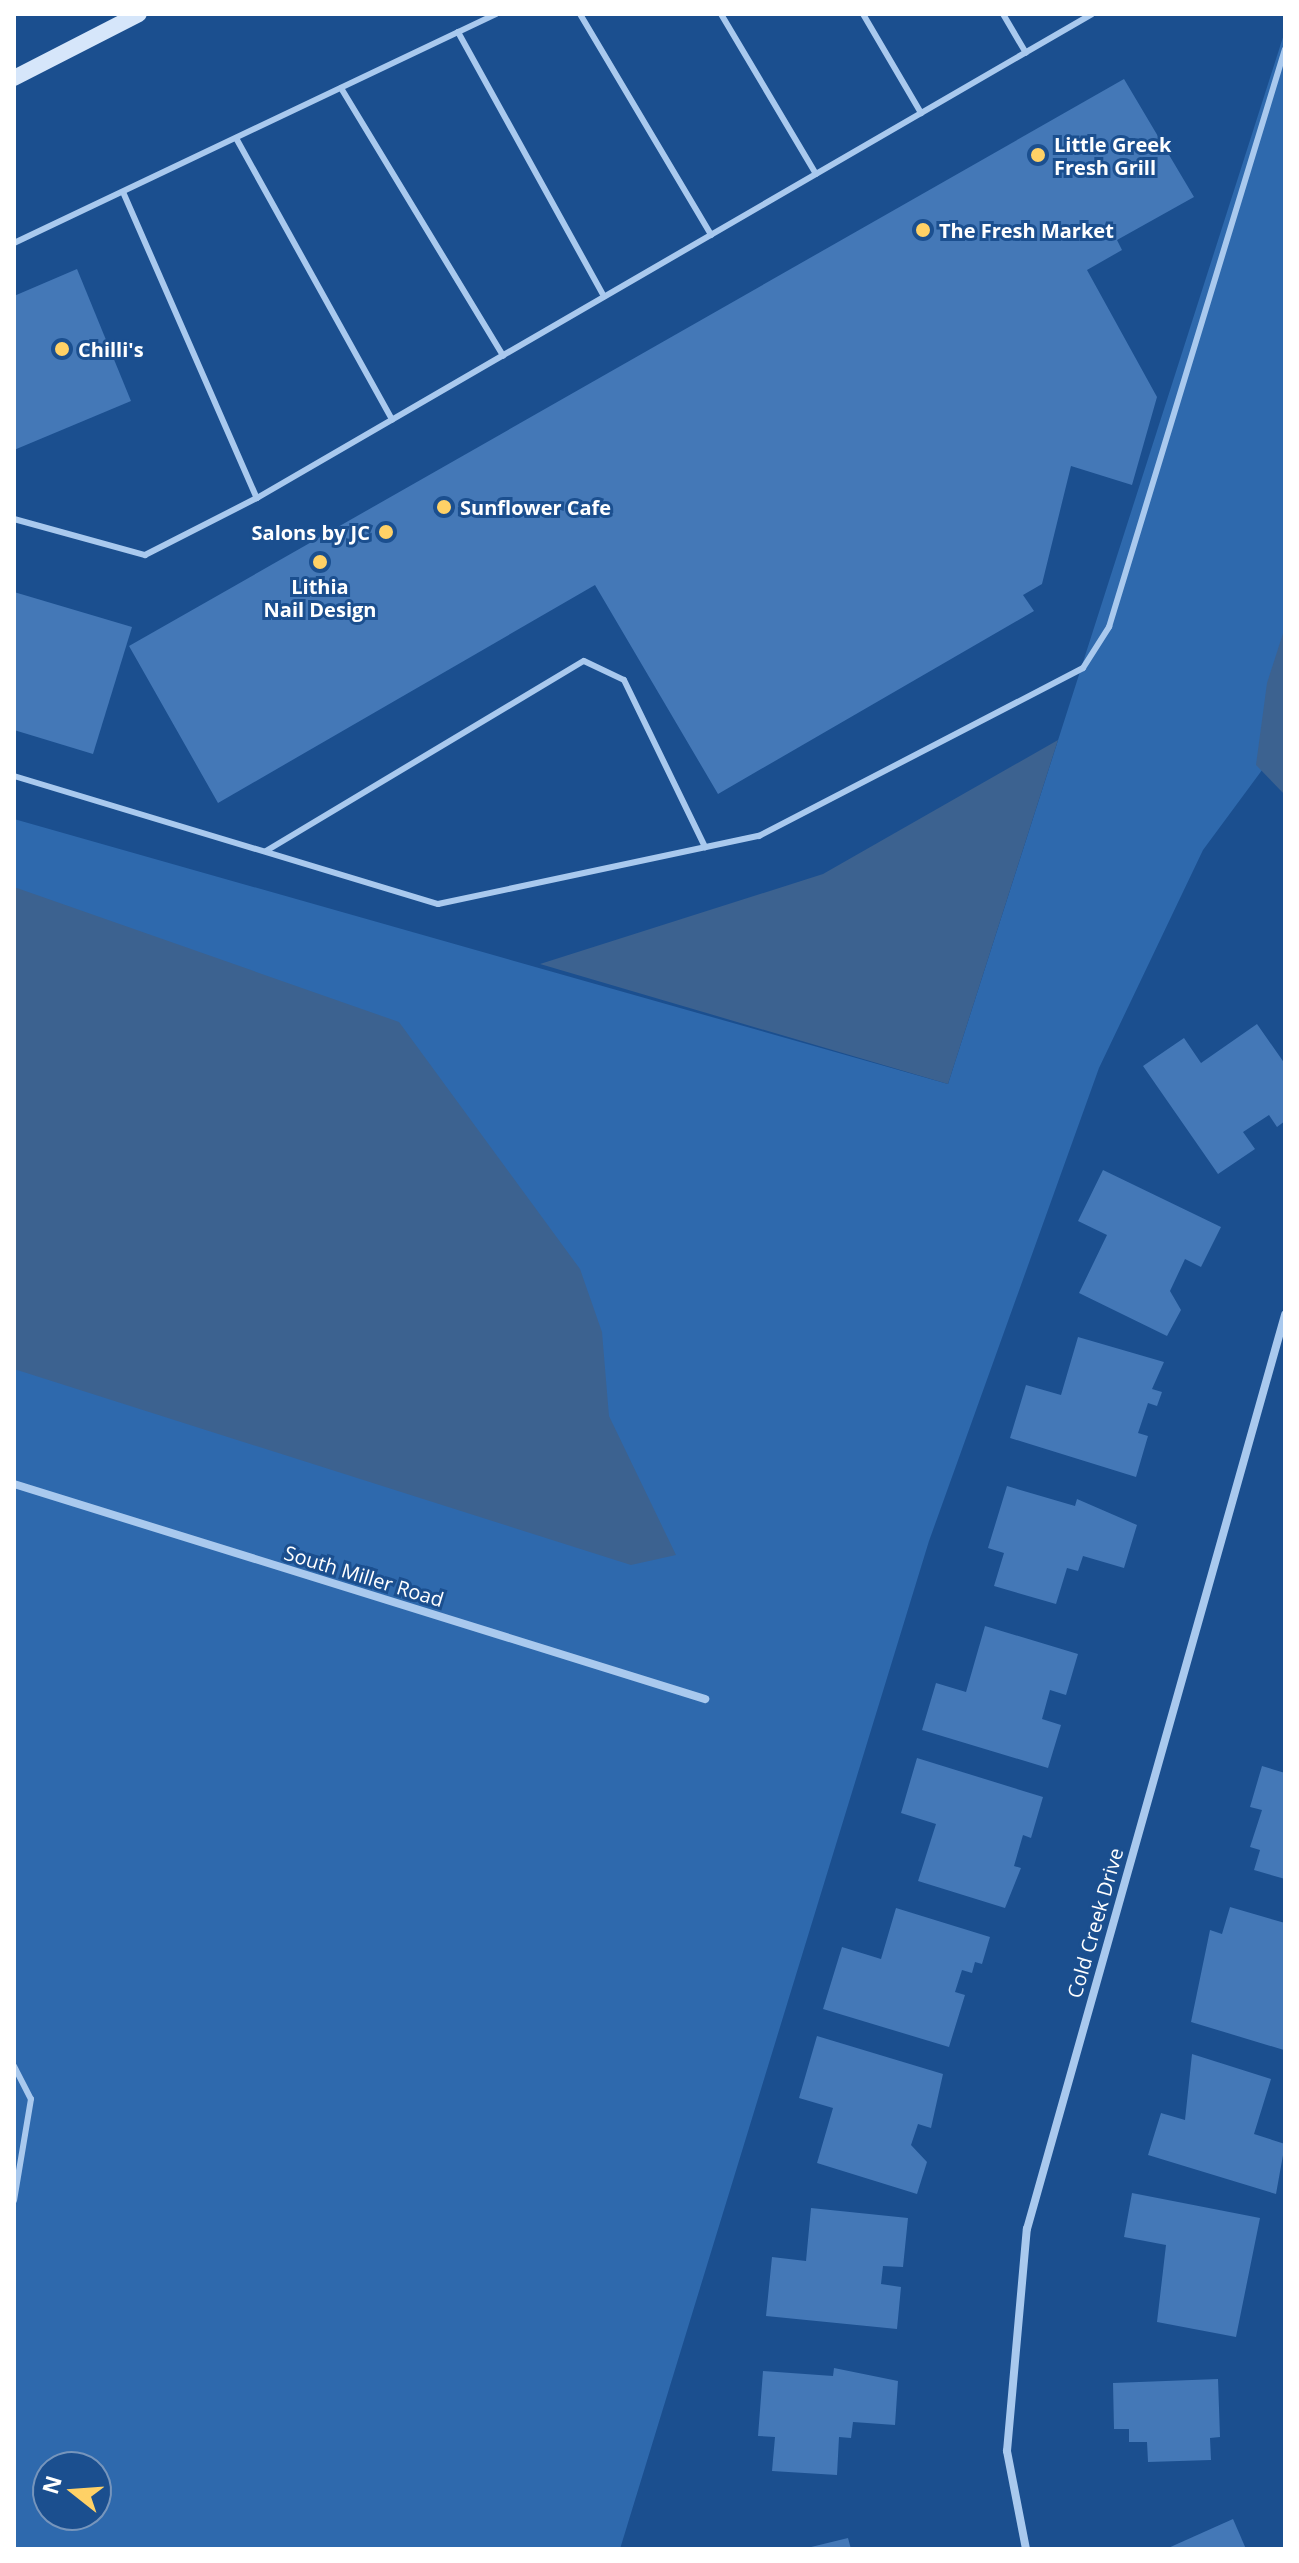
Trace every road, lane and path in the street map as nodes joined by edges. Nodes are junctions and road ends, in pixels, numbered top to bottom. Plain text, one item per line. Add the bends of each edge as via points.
1 (139, 14) edge
2 (496, 14) edge
3 (580, 14) edge
4 (721, 14) edge
5 (863, 14) edge
6 (1003, 14) edge
7 (1092, 14) edge
8 (458, 32) junction
9 (1285, 49) edge
10 (1026, 53) junction
11 (14, 78) edge
12 (341, 88) junction
13 (921, 113) junction
14 (236, 138) junction
15 (816, 174) junction
16 (123, 192) junction
17 (711, 235) junction
18 (14, 243) edge
19 (604, 296) junction
20 (503, 356) junction
21 (392, 420) junction
22 (257, 498) junction
23 (14, 519) edge
24 (14, 776) edge
25 (705, 847) junction
26 (266, 852) junction
27 (1285, 1315) edge
28 (14, 1484) edge
29 (705, 1699) dead end
30 (14, 2066) edge
31 (14, 2201) edge
32 (1026, 2549) edge

1 - 11 main road
2 - 8 lane
3 - 17 lane
4 - 15 lane
5 - 13 lane
6 - 10 lane
7 - 10 lane
8 - 12 lane
8 - 19 lane
9 - 25 lane via 1109,627 1083,668 759,836
10 - 13 lane
12 - 14 lane
12 - 20 lane
13 - 15 lane
14 - 16 lane
14 - 21 lane
15 - 17 lane
16 - 18 lane
16 - 22 lane
17 - 19 lane
19 - 20 lane
20 - 21 lane
21 - 22 lane
22 - 23 lane via 145,555
24 - 26 lane
25 - 26 lane via 438,904
25 - 26 lane via 624,680 584,661
27 - 32 street, Cold Creek Drive via 1027,2229 1007,2451
28 - 29 street, South Miller Road
30 - 31 lane via 31,2099

